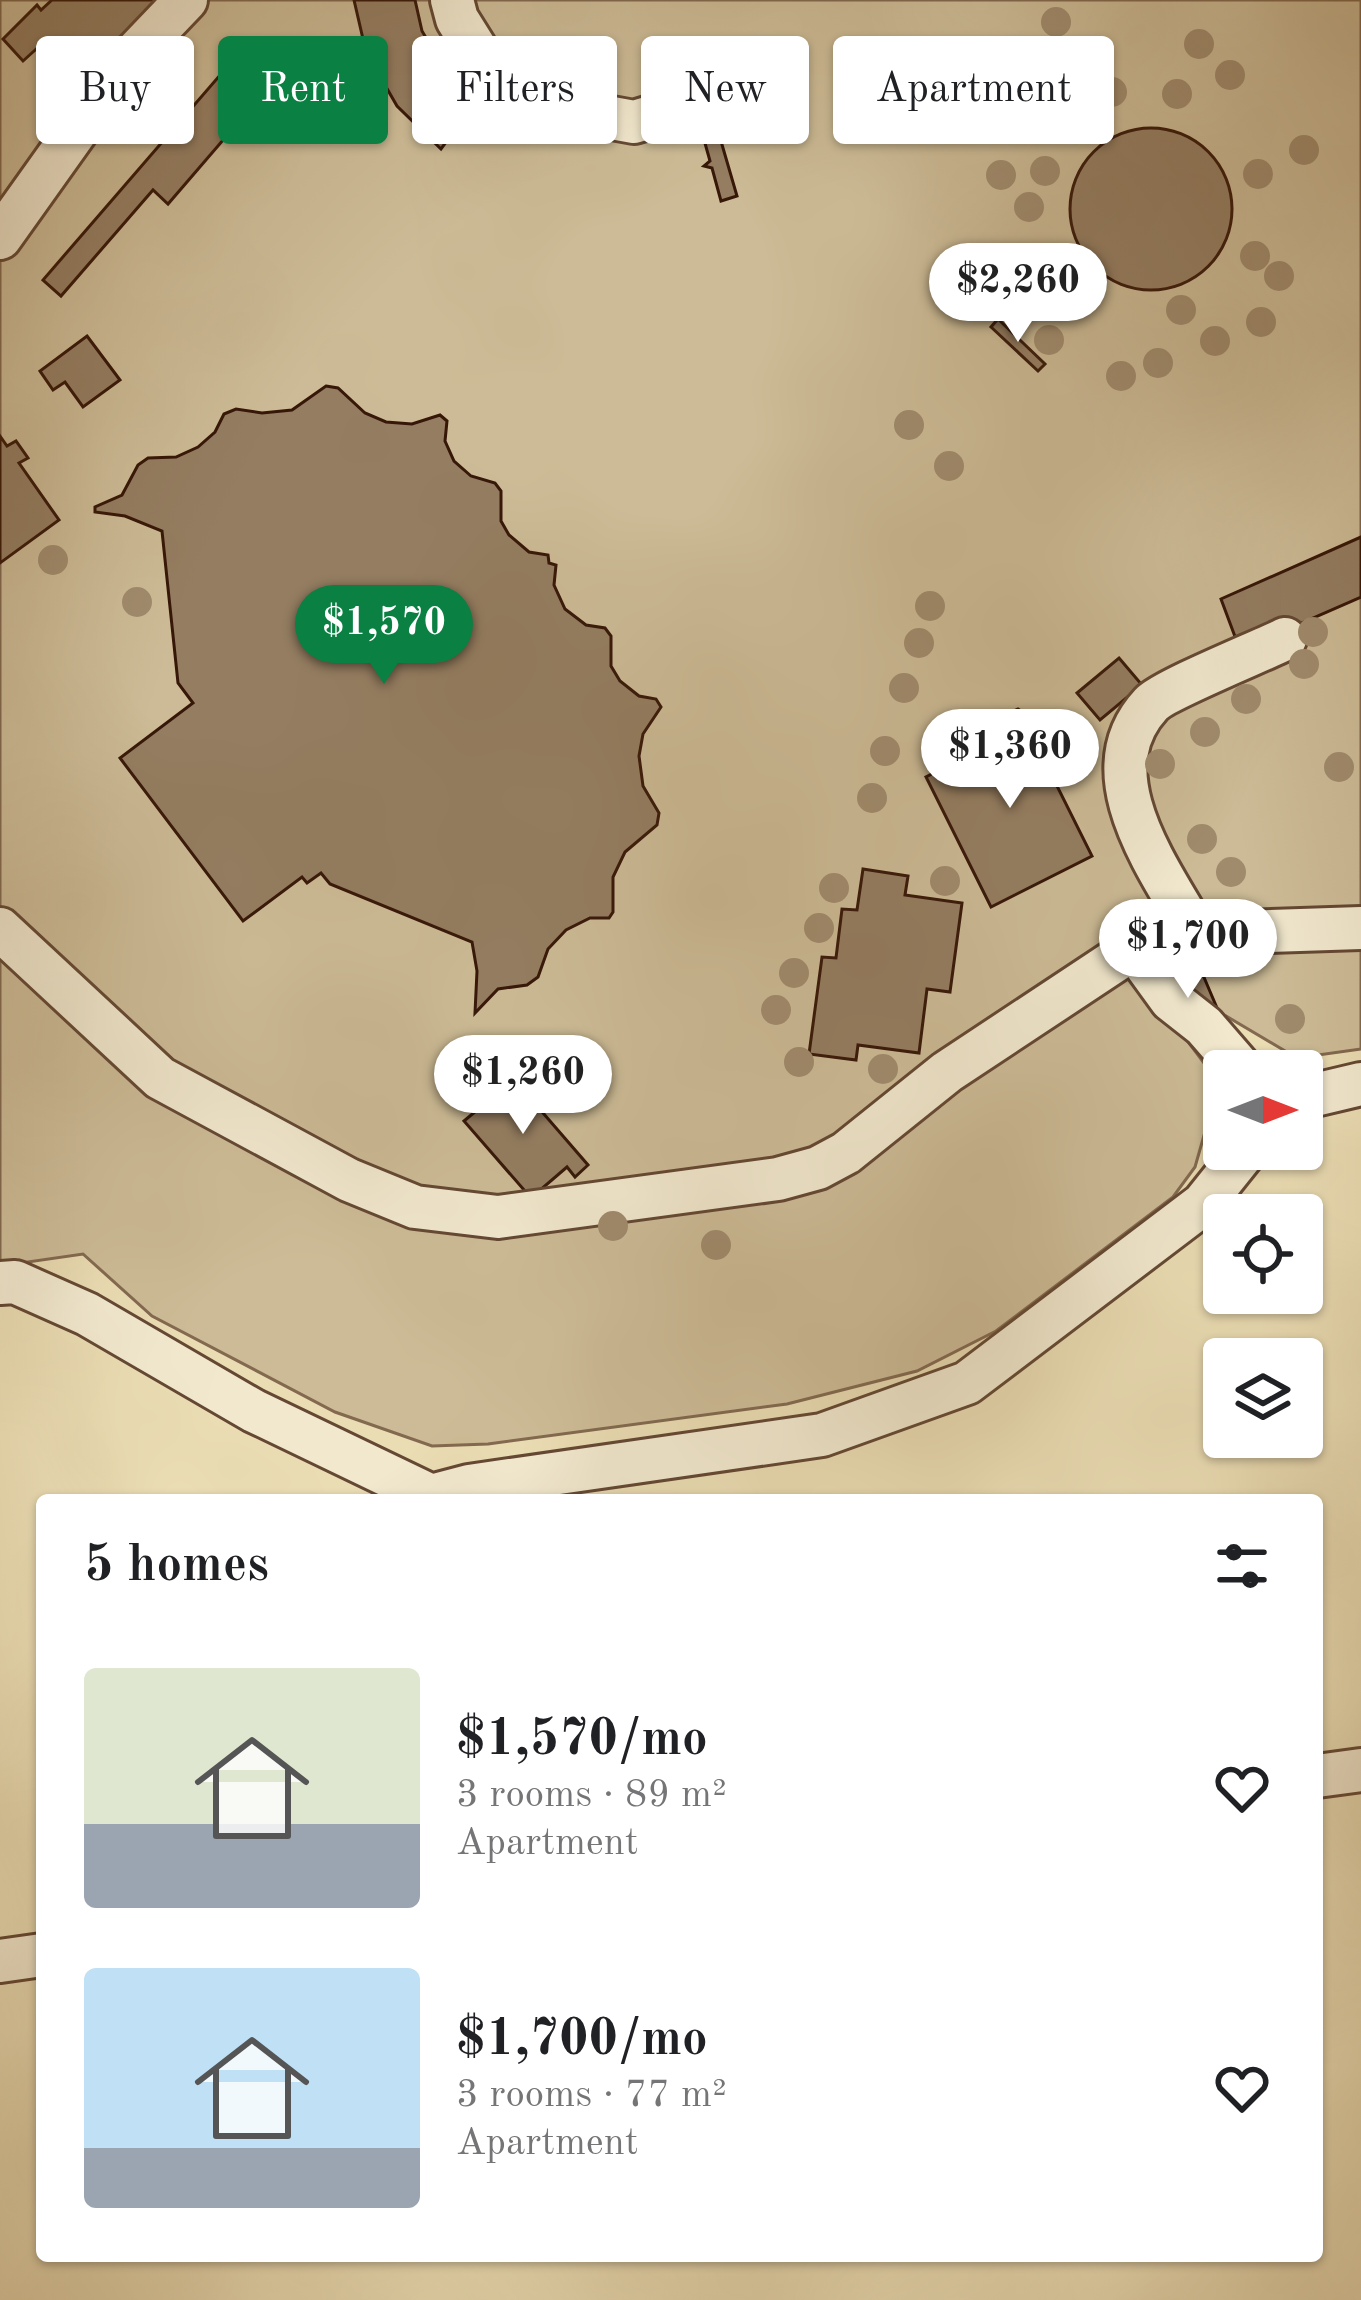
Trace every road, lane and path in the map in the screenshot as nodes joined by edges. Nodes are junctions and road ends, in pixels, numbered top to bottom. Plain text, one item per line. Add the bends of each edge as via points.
1 (186, 0) edge
2 (452, 0) edge
3 (641, 120) edge
4 (0, 238) edge
5 (1285, 639) dead end
6 (1361, 928) edge
7 (0, 929) edge
8 (1196, 934) junction
9 (1134, 949) junction
10 (1225, 1050) edge
11 (1361, 1084) edge
12 (1323, 1093) edge
13 (1230, 1170) edge
14 (0, 1283) edge
15 (427, 1494) edge
16 (439, 1494) edge
17 (1361, 1770) edge
18 (1323, 1775) edge
19 (36, 1956) edge
20 (0, 1961) edge

1 - 4 lane via 121,68
2 - 3 lane via 492,75 539,105
5 - 8 lane via 1152,703 1132,738 1124,786 1139,833
6 - 8 lane
7 - 9 lane via 177,1089 386,1196 471,1217 675,1195 818,1168
8 - 9 lane via 1154,935
9 - 10 lane via 1171,1000
11 - 12 lane
13 - 16 lane via 1203,1204 967,1383 822,1435
14 - 15 lane via 87,1314 254,1411
17 - 18 lane
19 - 20 lane

